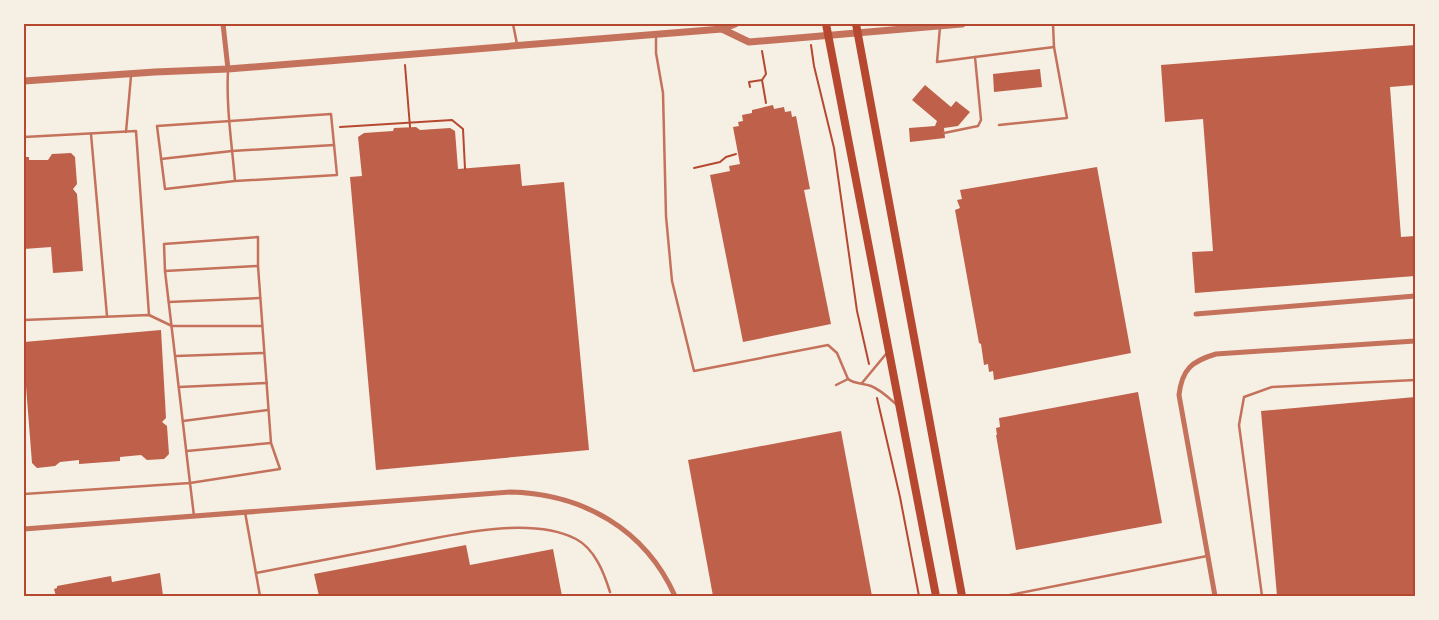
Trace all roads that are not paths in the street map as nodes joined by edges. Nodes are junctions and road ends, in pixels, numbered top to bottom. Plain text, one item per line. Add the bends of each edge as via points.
1 (223, 24) edge
2 (513, 24) edge
3 (735, 24) edge
4 (826, 24) edge
5 (856, 24) edge
6 (962, 24) edge
7 (1053, 24) edge
8 (940, 26) junction
9 (722, 29) junction
10 (858, 33) junction
11 (656, 34) junction
12 (828, 36) junction
13 (518, 45) junction
14 (1054, 47) junction
15 (975, 57) junction
16 (228, 69) junction
17 (131, 73) junction
18 (24, 81) edge
19 (230, 122) junction
20 (999, 125) dead end
21 (126, 132) junction
22 (944, 133) dead end
23 (91, 134) junction
24 (24, 137) edge
25 (334, 145) junction
26 (232, 151) junction
27 (161, 159) junction
28 (235, 182) junction
29 (258, 266) junction
30 (166, 271) junction
31 (1415, 296) edge
32 (260, 298) junction
33 (169, 302) junction
34 (1196, 314) dead end
35 (149, 316) junction
36 (107, 317) junction
37 (24, 320) edge
38 (172, 326) junction
39 (262, 326) junction
40 (1415, 341) edge
41 (889, 350) junction
42 (264, 353) junction
43 (176, 356) junction
44 (848, 379) junction
45 (1415, 380) edge
46 (266, 383) junction
47 (862, 383) junction
48 (836, 385) dead end
49 (179, 387) junction
50 (900, 406) junction
51 (268, 410) junction
52 (183, 421) junction
53 (271, 443) junction
54 (187, 451) junction
55 (190, 483) junction
56 (24, 494) edge
57 (245, 512) junction
58 (194, 516) junction
59 (24, 529) edge
60 (1207, 556) junction
61 (256, 573) junction
62 (610, 592) dead end
63 (1010, 595) dead end
64 (260, 596) edge
65 (674, 596) edge
66 (936, 596) edge
67 (962, 596) edge
68 (1215, 596) edge
69 (1262, 596) edge

1 - 16 street
2 - 13 lane
3 - 9 street
4 - 12 main road
5 - 10 main road
6 - 8 street
7 - 14 lane
8 - 10 street
8 - 15 lane via 937,62
9 - 11 street
9 - 12 street via 749,42
10 - 12 street
10 - 67 main road
11 - 13 street
11 - 44 lane via 656,53 664,93 666,216 672,281 694,372 828,345 837,353
12 - 41 main road
13 - 16 street
14 - 15 lane
14 - 20 lane via 1067,118
15 - 22 lane via 981,120 978,126
16 - 17 street
16 - 19 lane
17 - 18 street
17 - 21 lane
19 - 25 lane via 331,114
19 - 26 lane
19 - 27 lane via 157,126
21 - 23 lane
21 - 35 lane via 136,131
23 - 24 lane
23 - 36 lane
25 - 26 lane
25 - 28 lane via 337,175
26 - 27 lane
26 - 28 lane
27 - 28 lane via 166,189
29 - 30 lane
29 - 30 lane via 258,236 164,244
29 - 32 lane
30 - 33 lane
31 - 34 street
32 - 33 lane
32 - 39 lane
33 - 38 lane
35 - 36 lane
35 - 38 lane
36 - 37 lane
38 - 39 lane
38 - 43 lane
39 - 42 lane
40 - 60 street via 1216,354 1200,358 1189,368 1182,379 1179,395
41 - 47 lane
41 - 50 main road
42 - 43 lane
42 - 46 lane
43 - 49 lane
44 - 47 lane
44 - 48 lane
45 - 69 lane via 1272,387 1244,397 1239,425
46 - 49 lane
46 - 51 lane
47 - 50 lane
49 - 52 lane
50 - 66 main road
51 - 52 lane
51 - 53 lane
52 - 54 lane
53 - 54 lane
53 - 55 lane via 280,469
54 - 55 lane
55 - 56 lane
55 - 58 lane
57 - 58 street
57 - 61 lane
57 - 65 street via 511,492 546,495 595,511 625,531 651,558
58 - 59 street
60 - 63 lane
60 - 68 street
61 - 62 lane via 470,532 535,529 562,534 586,547 604,574
61 - 64 lane

